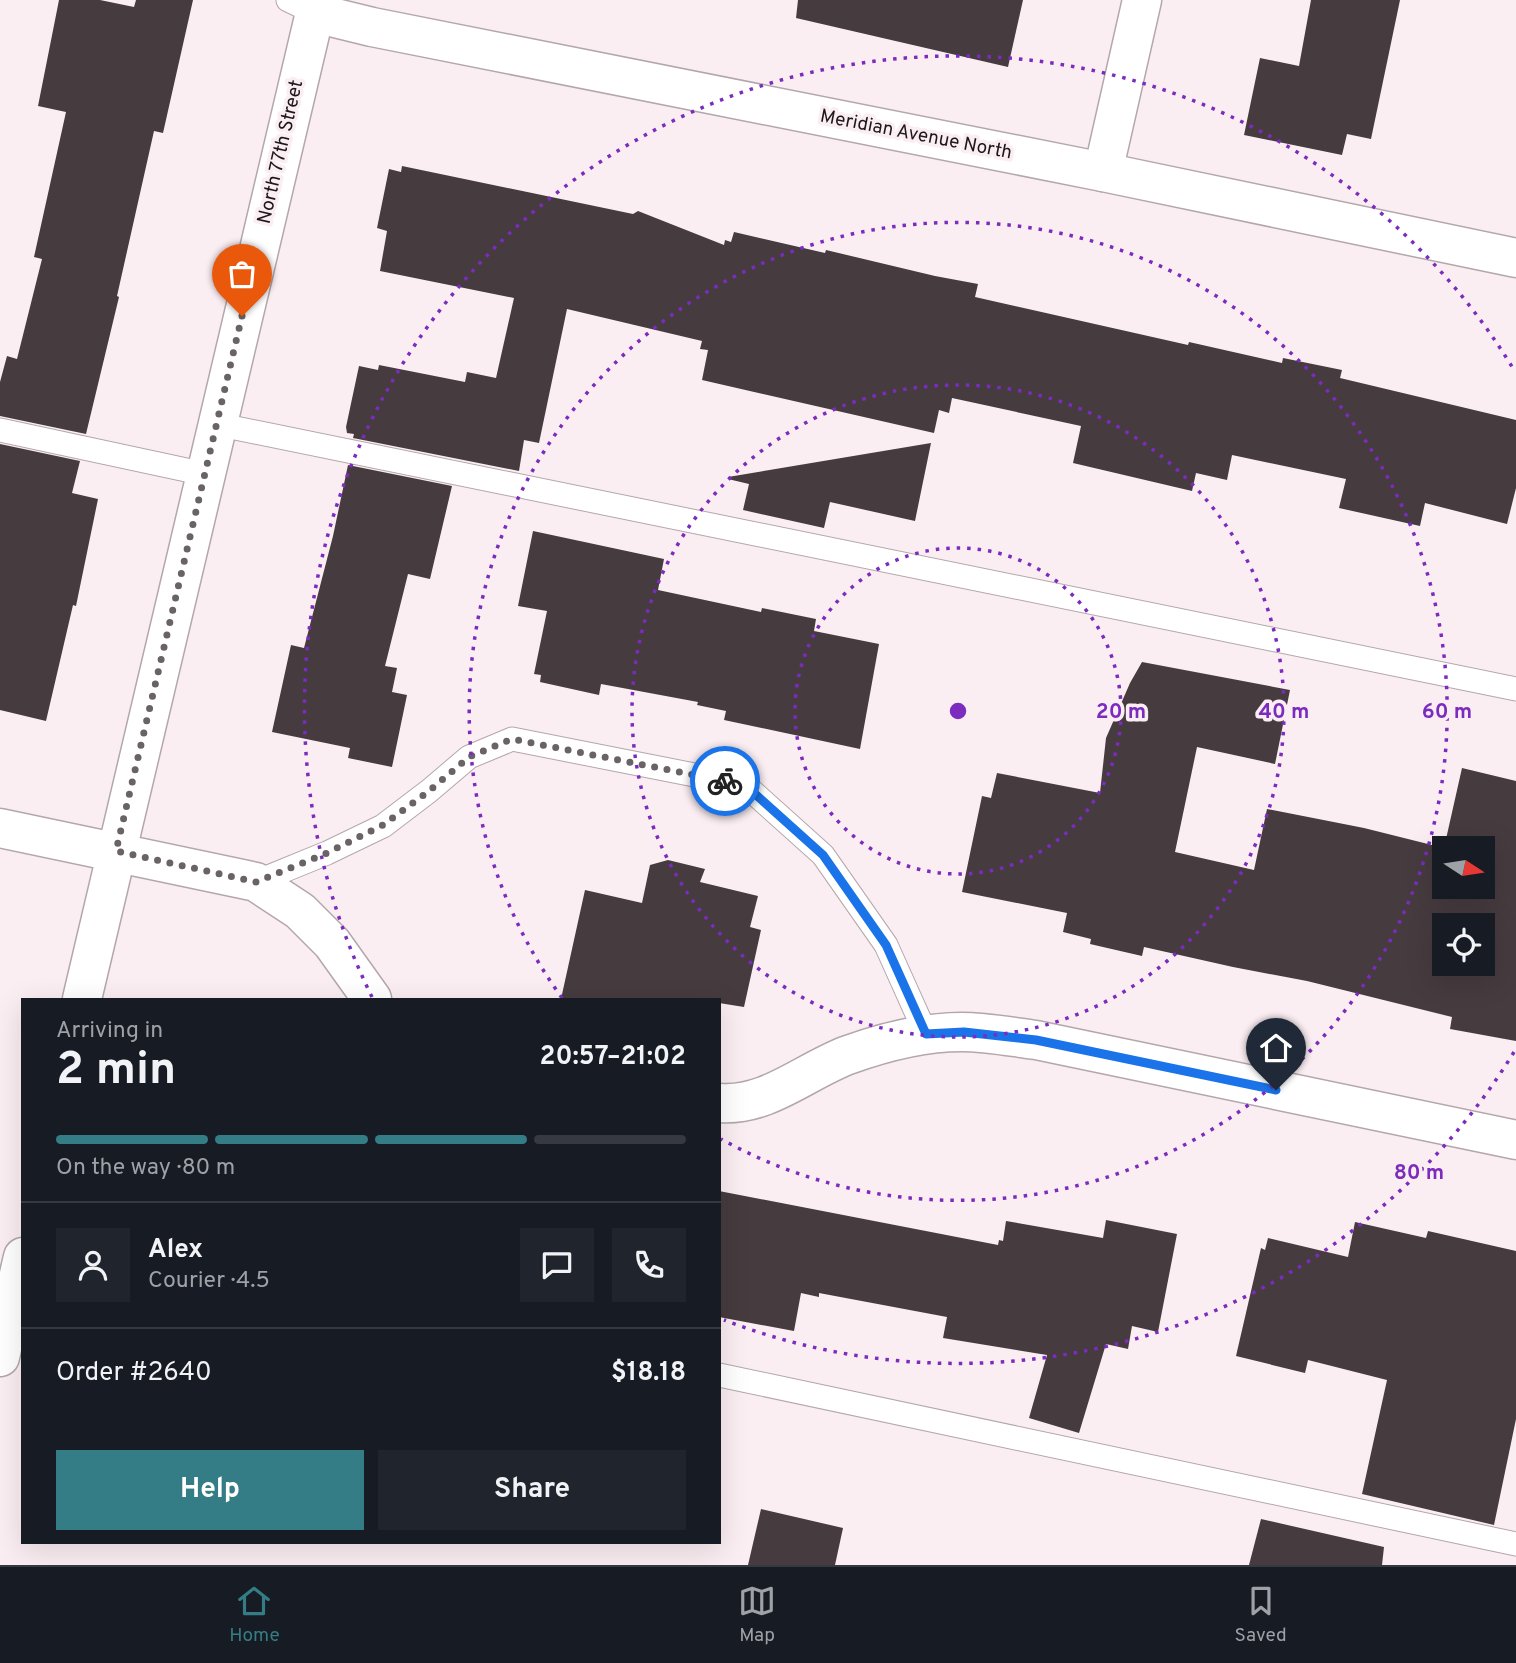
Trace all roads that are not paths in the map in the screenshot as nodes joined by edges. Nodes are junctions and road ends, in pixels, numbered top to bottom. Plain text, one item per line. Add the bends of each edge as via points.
1 (1142, 0) edge
2 (307, 4) edge
3 (1103, 172) junction
4 (1516, 258) edge
5 (216, 424) junction
6 (0, 430) edge
7 (205, 474) junction
8 (1516, 689) edge
9 (0, 828) edge
10 (116, 851) junction
11 (256, 882) junction
12 (82, 998) edge
13 (371, 998) edge
14 (926, 1034) junction
15 (721, 1103) edge
16 (1516, 1140) edge
17 (21, 1266) edge
18 (0, 1357) edge
19 (721, 1375) edge
20 (1516, 1544) edge

1 - 3 street
2 - 3 street, Meridian Avenue North via 372,27
2 - 5 street, North 77th Street
3 - 4 street, Meridian Avenue North
5 - 7 street, North 77th Street
5 - 8 lane
6 - 7 lane
7 - 10 street, North 77th Street
9 - 10 street
10 - 11 street
10 - 12 street, North 77th Street
11 - 13 street via 300,911 324,935
11 - 14 lane via 383,825 469,757 512,739 745,785 823,855 886,945
14 - 15 street via 845,1056 764,1097
14 - 16 street via 964,1032 1036,1040
17 - 18 street
19 - 20 lane

